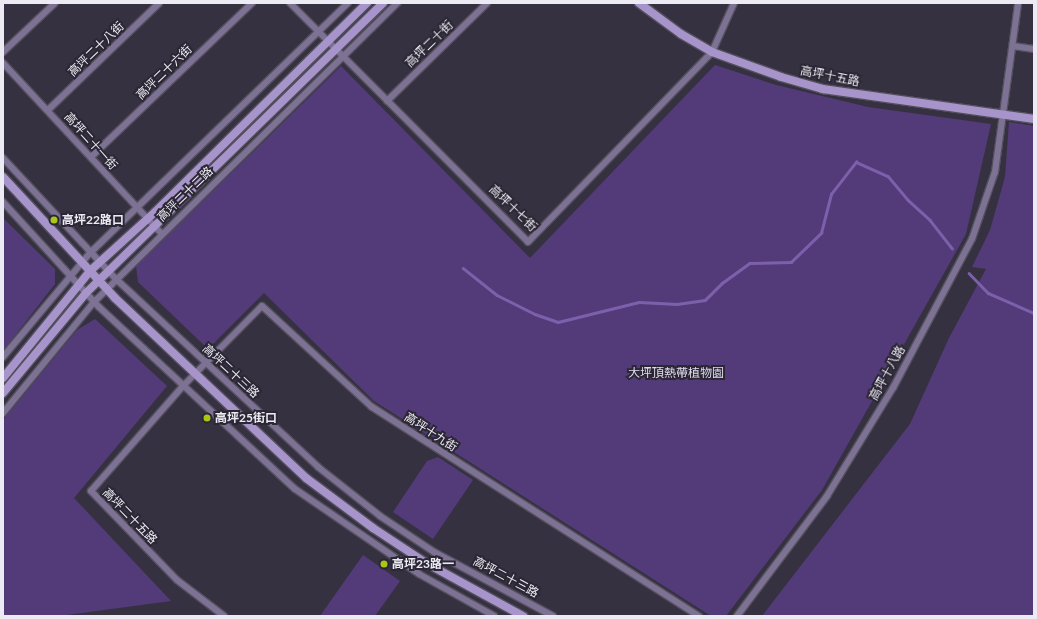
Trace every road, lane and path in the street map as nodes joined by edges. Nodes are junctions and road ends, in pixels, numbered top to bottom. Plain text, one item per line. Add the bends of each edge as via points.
1 (55, 3) edge
2 (159, 3) edge
3 (252, 3) edge
4 (290, 3) edge
5 (348, 3) edge
6 (367, 3) edge
7 (383, 3) edge
8 (397, 3) edge
9 (488, 3) edge
10 (639, 3) edge
11 (734, 3) edge
12 (1018, 3) edge
13 (318, 32) junction
14 (329, 42) junction
15 (1013, 46) junction
16 (336, 49) junction
17 (1034, 49) edge
18 (3, 52) edge
19 (712, 52) junction
20 (343, 57) junction
21 (3, 63) edge
22 (387, 101) junction
23 (48, 110) junction
24 (1003, 116) junction
25 (1034, 119) edge
26 (91, 157) junction
27 (3, 158) edge
28 (3, 177) edge
29 (3, 202) edge
30 (137, 208) junction
31 (147, 219) junction
32 (154, 226) junction
33 (162, 234) junction
34 (90, 253) junction
35 (99, 262) junction
36 (81, 263) junction
37 (108, 270) junction
38 (90, 271) junction
39 (70, 275) junction
40 (116, 279) junction
41 (98, 280) junction
42 (78, 285) junction
43 (107, 289) junction
44 (86, 293) junction
45 (94, 302) junction
46 (3, 357) edge
47 (205, 364) junction
48 (194, 375) junction
49 (3, 378) edge
50 (183, 386) junction
51 (3, 393) edge
52 (3, 413) edge
53 (224, 616) edge
54 (494, 616) edge
55 (523, 616) edge
56 (553, 616) edge
57 (699, 616) edge
58 (737, 616) edge

1 - 18 street
2 - 23 street, 高坪二十八街
3 - 26 street, 高坪二十六街
4 - 13 street, 高坪十七街
5 - 13 street, 高坪二十二路
6 - 14 street, 高坪二十二路
7 - 16 street, 高坪二十二路
8 - 20 street, 高坪二十二路
9 - 22 street, 高坪二十街
10 - 19 street, 高坪十五路 via 681,34
11 - 19 street, 高坪十七街
12 - 15 street, 高坪十八路
13 - 14 street, 高坪十七街
13 - 30 street, 高坪二十二路
14 - 16 street, 高坪十七街
14 - 31 street, 高坪二十二路
15 - 17 street
15 - 24 street, 高坪十八路
16 - 20 street, 高坪十七街
16 - 32 street, 高坪二十二路
19 - 22 street, 高坪十七街 via 528,242
19 - 24 street, 高坪十五路 via 781,77 823,88
20 - 22 street, 高坪十七街
20 - 33 street, 高坪二十二路
21 - 23 street, 高坪二十一街
23 - 26 street, 高坪二十一街
24 - 25 street, 高坪十五路
24 - 58 street, 高坪十八路 via 995,172 972,239 892,388 827,496
26 - 30 street, 高坪二十一街
27 - 34 street, 高坪二十三路
28 - 36 street
29 - 39 street
30 - 31 street, 高坪二十一街
30 - 34 street, 高坪二十二路
31 - 32 street, 高坪二十一街
31 - 35 street, 高坪二十二路
32 - 33 street, 高坪二十一街
32 - 37 street, 高坪二十二路
33 - 40 street, 高坪二十二路
34 - 35 street, 高坪二十三路
34 - 36 street, 高坪二十二路
35 - 37 street, 高坪二十三路
35 - 38 street, 高坪二十二路
36 - 38 street
36 - 39 street, 高坪二十二路
37 - 40 street, 高坪二十三路
37 - 41 street, 高坪二十二路
38 - 41 street
38 - 42 street, 高坪二十二路
39 - 42 street
39 - 46 street, 高坪二十二路
40 - 43 street, 高坪二十二路
40 - 47 street, 高坪二十三路
41 - 43 street
41 - 44 street, 高坪二十二路
42 - 44 street
42 - 49 street, 高坪二十二路
43 - 45 street, 高坪二十二路
43 - 48 street
44 - 45 street
44 - 51 street, 高坪二十二路
45 - 50 street
45 - 52 street, 高坪二十二路
47 - 48 street, 高坪十九街
47 - 56 street, 高坪二十三路 via 318,467 380,516 434,552
47 - 57 street, 高坪十九街 via 262,306 372,407
48 - 50 street, 高坪十九街
48 - 55 street via 306,478 373,528 426,563
50 - 53 street, 高坪二十五路 via 91,491 177,580
50 - 54 street via 295,489 419,574

